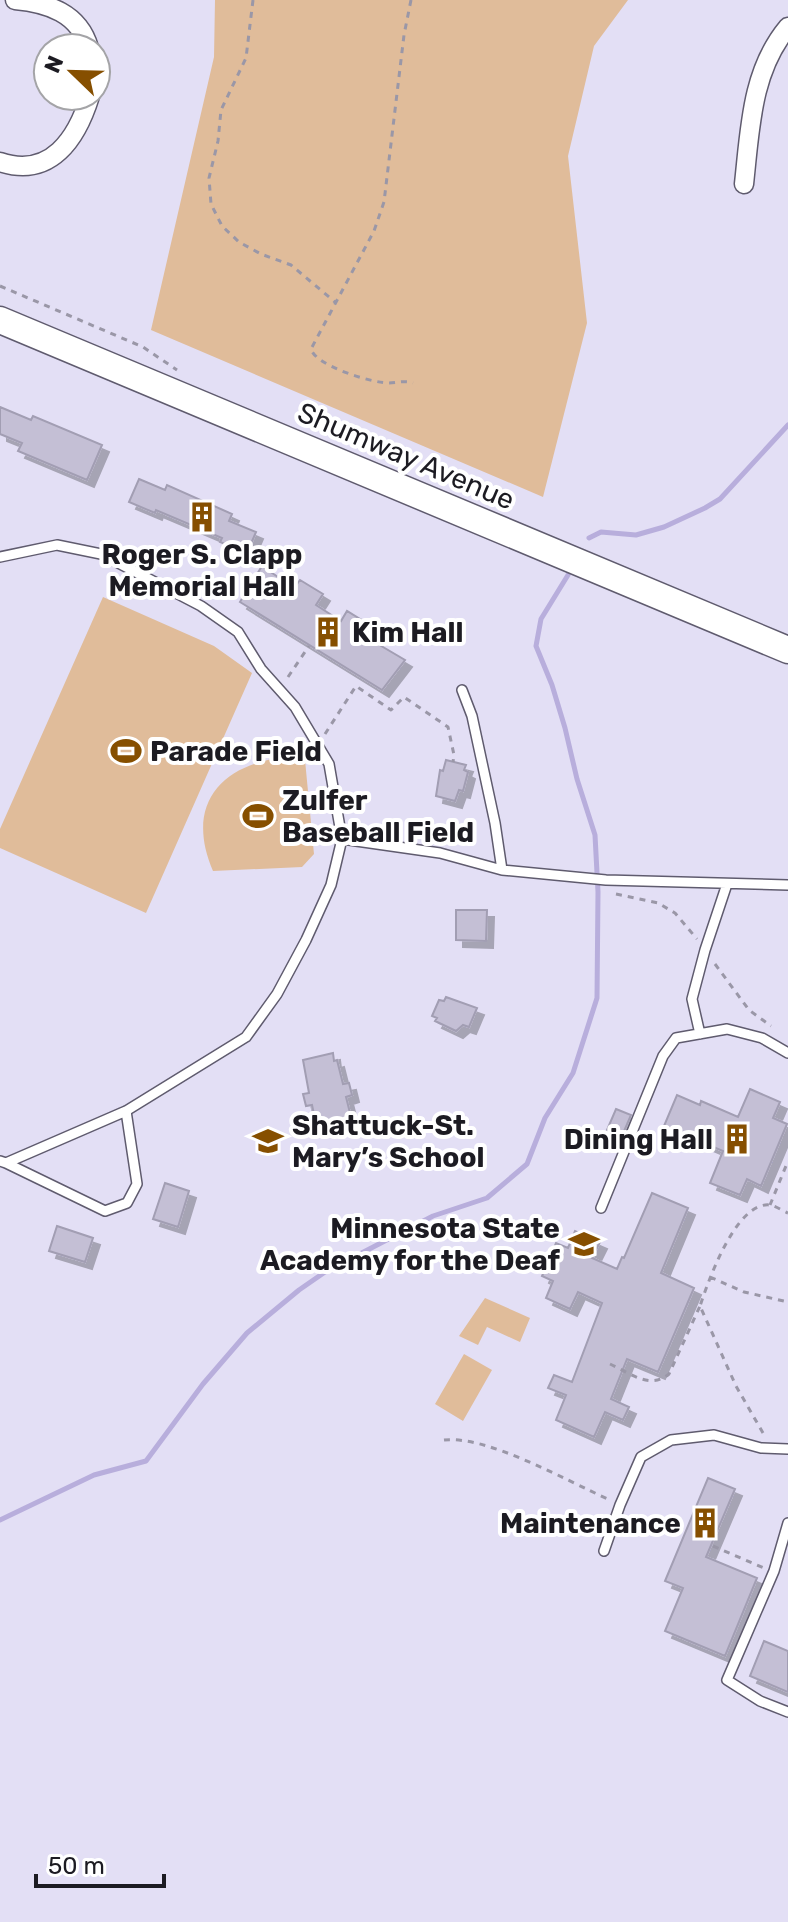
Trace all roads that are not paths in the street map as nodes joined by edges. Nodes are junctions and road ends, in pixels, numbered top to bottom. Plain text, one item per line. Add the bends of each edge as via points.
1 (15, 0) edge
2 (788, 27) edge
3 (83, 32) edge
4 (84, 112) edge
5 (0, 162) edge
6 (744, 184) dead end
7 (0, 320) edge
8 (0, 557) edge
9 (786, 644) edge
10 (462, 690) dead end
11 (342, 839) junction
12 (502, 870) junction
13 (727, 884) junction
14 (788, 885) edge
15 (700, 1034) junction
16 (788, 1053) edge
17 (126, 1111) junction
18 (3, 1162) edge
19 (601, 1208) dead end
20 (788, 1449) edge
21 (788, 1523) edge
22 (604, 1551) dead end
23 (788, 1712) edge

1 - 3 street via 43,3
2 - 6 street via 760,79
4 - 5 street via 65,147 50,159 30,165
7 - 9 street, Shumway Avenue
8 - 11 lane via 57,545 101,554 201,606 238,632 261,669 295,707 329,764
10 - 12 lane via 472,716
11 - 12 lane via 440,853
11 - 17 lane via 331,885 306,940 246,1037
12 - 13 lane
13 - 14 lane
13 - 15 lane via 692,999
15 - 16 lane via 727,1029 762,1038
15 - 19 lane via 676,1038 663,1056
17 - 18 lane
17 - 18 lane via 137,1184 127,1203 105,1211
20 - 22 lane via 761,1448 714,1435 671,1440 641,1457
21 - 23 lane via 774,1571 727,1680

